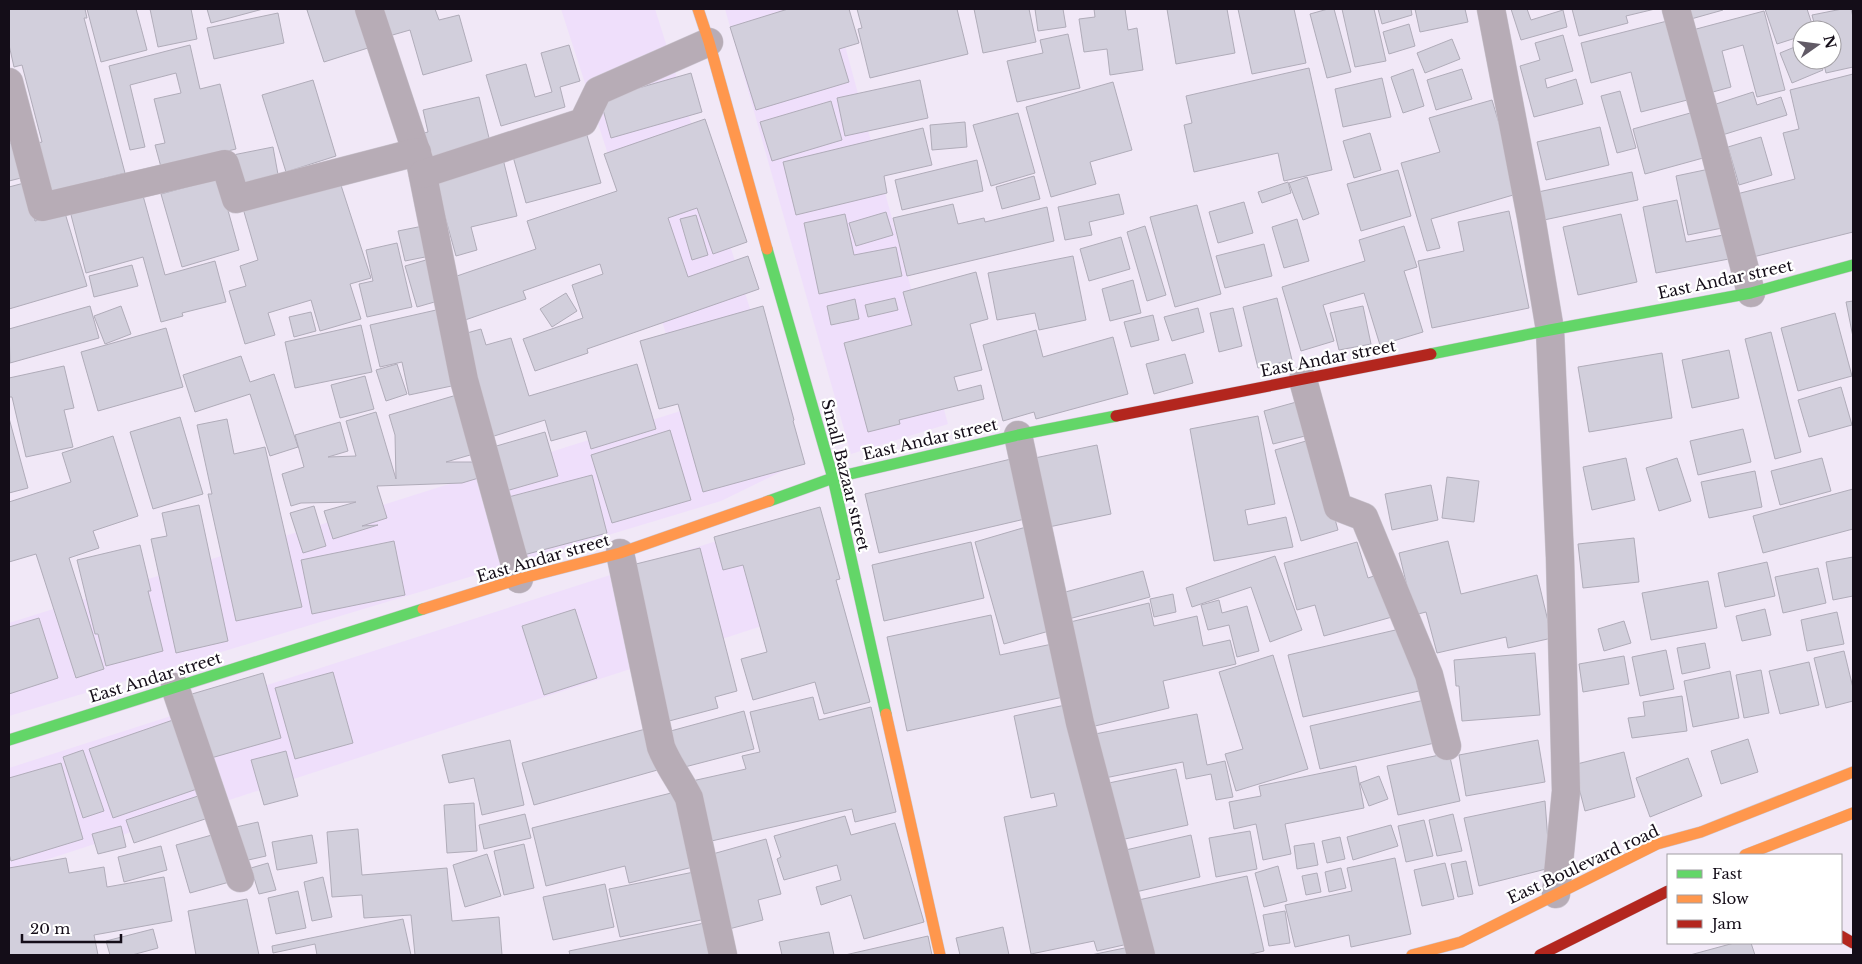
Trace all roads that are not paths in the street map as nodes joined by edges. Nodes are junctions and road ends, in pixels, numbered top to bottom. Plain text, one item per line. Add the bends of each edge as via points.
1 (369, 9) edge
2 (698, 9) edge
3 (1491, 9) edge
4 (1676, 9) edge
5 (710, 42) junction
6 (9, 82) edge
7 (420, 163) junction
8 (1853, 265) edge
9 (1751, 293) junction
10 (1550, 330) junction
11 (1304, 380) junction
12 (1018, 435) junction
13 (833, 478) junction
14 (620, 553) junction
15 (519, 579) junction
16 (175, 688) junction
17 (9, 740) edge
18 (1447, 746) dead end
19 (1853, 772) edge
20 (1853, 813) edge
21 (1658, 844) junction
22 (1674, 852) dead end
23 (1747, 854) edge
24 (240, 878) dead end
25 (1667, 892) edge
26 (1556, 894) junction
27 (1842, 937) edge
28 (1853, 943) edge
29 (723, 955) edge
30 (940, 955) edge
31 (1141, 955) edge
32 (1412, 955) edge
33 (1540, 955) edge

1 - 7 street
2 - 5 street, Small Bazaar street
3 - 10 street
4 - 9 street
5 - 7 street via 598,91 583,122
5 - 13 street, Small Bazaar street
6 - 7 street via 42,206 225,164 236,199
7 - 15 street via 464,380
8 - 9 street, East Andar street
9 - 10 street, East Andar street
10 - 11 street, East Andar street
10 - 26 street via 1566,791
11 - 12 street, East Andar street
11 - 18 street via 1338,507 1364,518 1429,675
12 - 13 street, East Andar street
12 - 31 street via 1080,723
13 - 14 street, East Andar street
13 - 30 street, Small Bazaar street
14 - 15 street, East Andar street
14 - 29 street via 660,747 689,798
15 - 16 street, East Andar street
16 - 17 street, East Andar street
16 - 24 street
19 - 21 street, East Boulevard road via 1701,832
20 - 23 street
21 - 22 street
21 - 26 street, East Boulevard road
25 - 33 street
26 - 32 street, East Boulevard road via 1461,942
27 - 28 street

